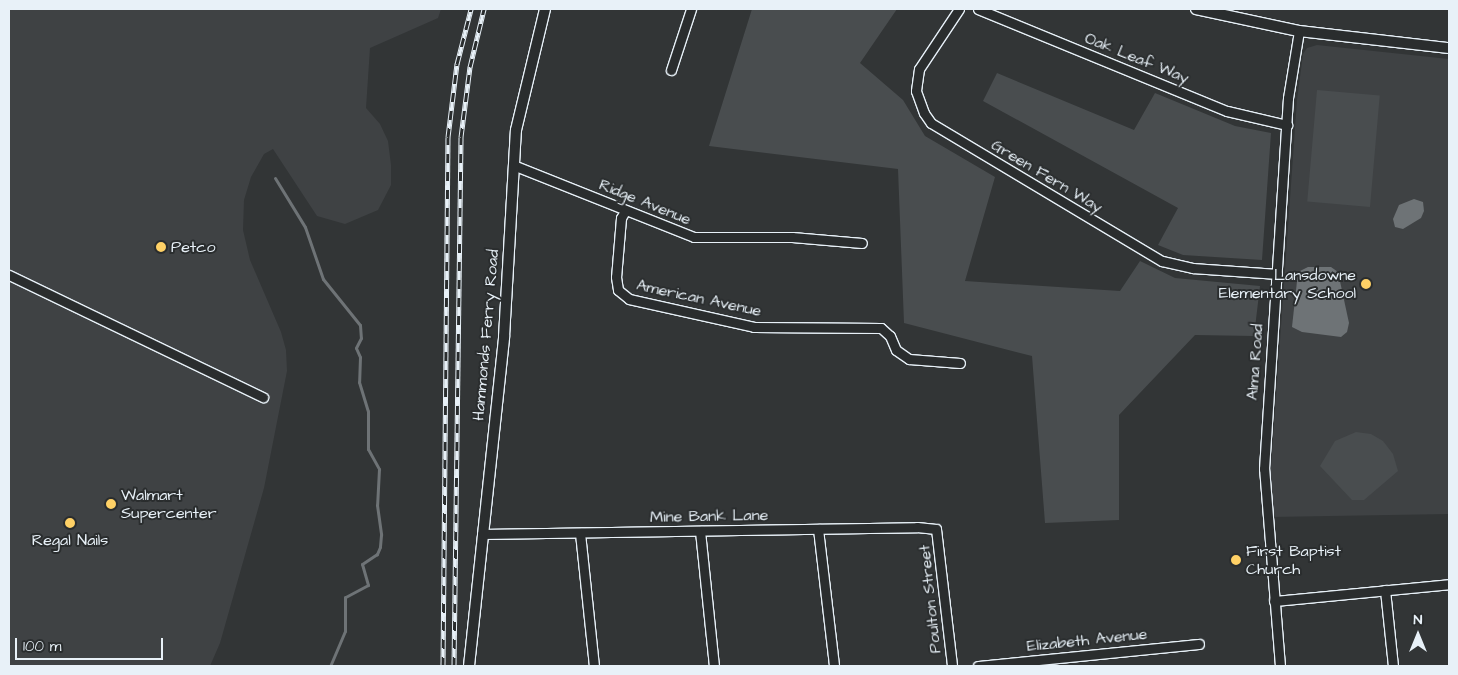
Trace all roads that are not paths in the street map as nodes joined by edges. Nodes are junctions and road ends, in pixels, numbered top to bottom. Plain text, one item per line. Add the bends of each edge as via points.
1 (545, 9) edge
2 (691, 9) edge
3 (959, 9) edge
4 (978, 9) edge
5 (1196, 9) edge
6 (1299, 31) junction
7 (1449, 48) edge
8 (671, 70) dead end
9 (1286, 125) junction
10 (513, 165) junction
11 (625, 211) junction
12 (862, 243) dead end
13 (1277, 274) junction
14 (9, 275) edge
15 (960, 363) dead end
16 (263, 397) dead end
17 (818, 530) junction
18 (936, 530) joint
19 (700, 531) junction
20 (580, 533) junction
21 (482, 534) junction
22 (1449, 584) edge
23 (1385, 590) junction
24 (1274, 601) junction
25 (1200, 644) dead end
26 (469, 666) edge
27 (594, 666) edge
28 (714, 666) edge
29 (834, 666) edge
30 (952, 666) edge
31 (978, 666) edge
32 (1280, 666) edge
33 (1393, 666) edge

1 - 10 street, Hammonds Ferry Road via 522,95
2 - 8 street
3 - 13 street, Green Fern Way via 919,69 916,91 931,123 1162,261 1193,268
4 - 9 street, Oak Leaf Way via 1227,112
5 - 6 street
6 - 7 street
6 - 9 street, Alma Road
9 - 13 street, Alma Road
10 - 11 street, Ridge Avenue
10 - 21 street, Hammonds Ferry Road via 504,337
11 - 12 street, Ridge Avenue via 694,237 792,237
11 - 15 street, American Avenue via 620,218 616,277 618,290 629,299 754,327 881,328 890,336 896,350 909,359
13 - 24 street, Alma Road via 1264,469
14 - 16 street
17 - 18 street, Mine Bank Lane via 917,527
17 - 19 street, Mine Bank Lane
17 - 29 street
18 - 30 street, Poulton Street
19 - 20 street, Mine Bank Lane
19 - 28 street
20 - 21 street, Mine Bank Lane
20 - 27 street
21 - 26 street, Hammonds Ferry Road
22 - 23 street
23 - 24 street
23 - 33 street
24 - 32 street, Alma Road
25 - 31 street, Elizabeth Avenue

